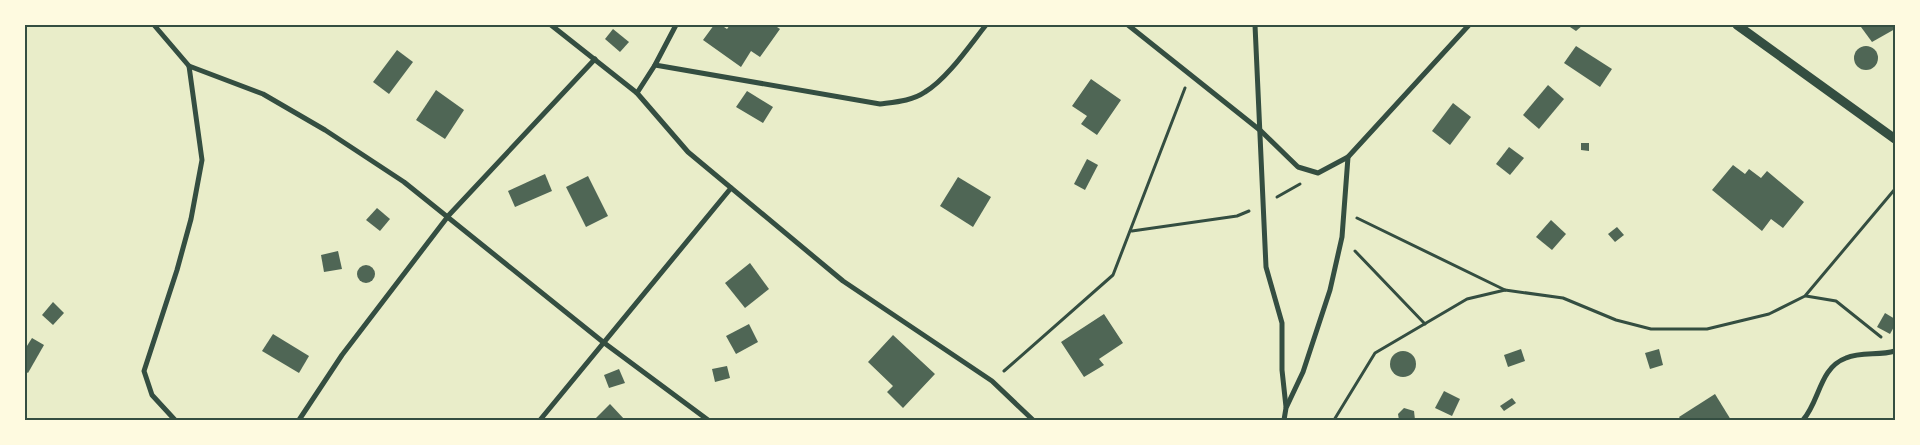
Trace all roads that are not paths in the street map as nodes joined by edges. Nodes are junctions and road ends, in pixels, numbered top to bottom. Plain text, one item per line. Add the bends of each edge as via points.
1 (154, 25) edge
2 (551, 25) edge
3 (676, 25) edge
4 (986, 25) edge
5 (1128, 25) edge
6 (1254, 25) edge
7 (1469, 25) edge
8 (1742, 27) edge
9 (595, 58) junction
10 (189, 66) junction
11 (655, 66) junction
12 (636, 93) junction
13 (1261, 131) junction
14 (1895, 139) edge
15 (1348, 157) junction
16 (731, 188) junction
17 (449, 216) junction
18 (603, 342) junction
19 (1895, 351) edge
20 (1286, 408) junction
21 (175, 420) edge
22 (299, 420) edge
23 (540, 420) edge
24 (708, 420) edge
25 (1033, 420) edge
26 (1284, 420) edge
27 (1804, 420) edge

1 - 10 street
2 - 9 street
3 - 11 street
4 - 11 street via 955,64 926,92 908,100 880,104
5 - 13 street
6 - 13 street
7 - 15 street
8 - 14 street
9 - 12 street
9 - 17 street
10 - 17 street via 263,94 326,130
10 - 21 street via 202,160 191,219 144,371 152,395
11 - 12 street
12 - 16 street via 688,152
13 - 15 street via 1298,166 1318,173
13 - 20 street via 1266,267 1282,323
15 - 20 street via 1342,238 1330,290 1303,372
16 - 18 street
16 - 25 street via 843,281 992,381
17 - 18 street
17 - 22 street via 342,354
18 - 23 street
18 - 24 street
19 - 27 street via 1845,358 1824,377 1814,405
20 - 26 street

